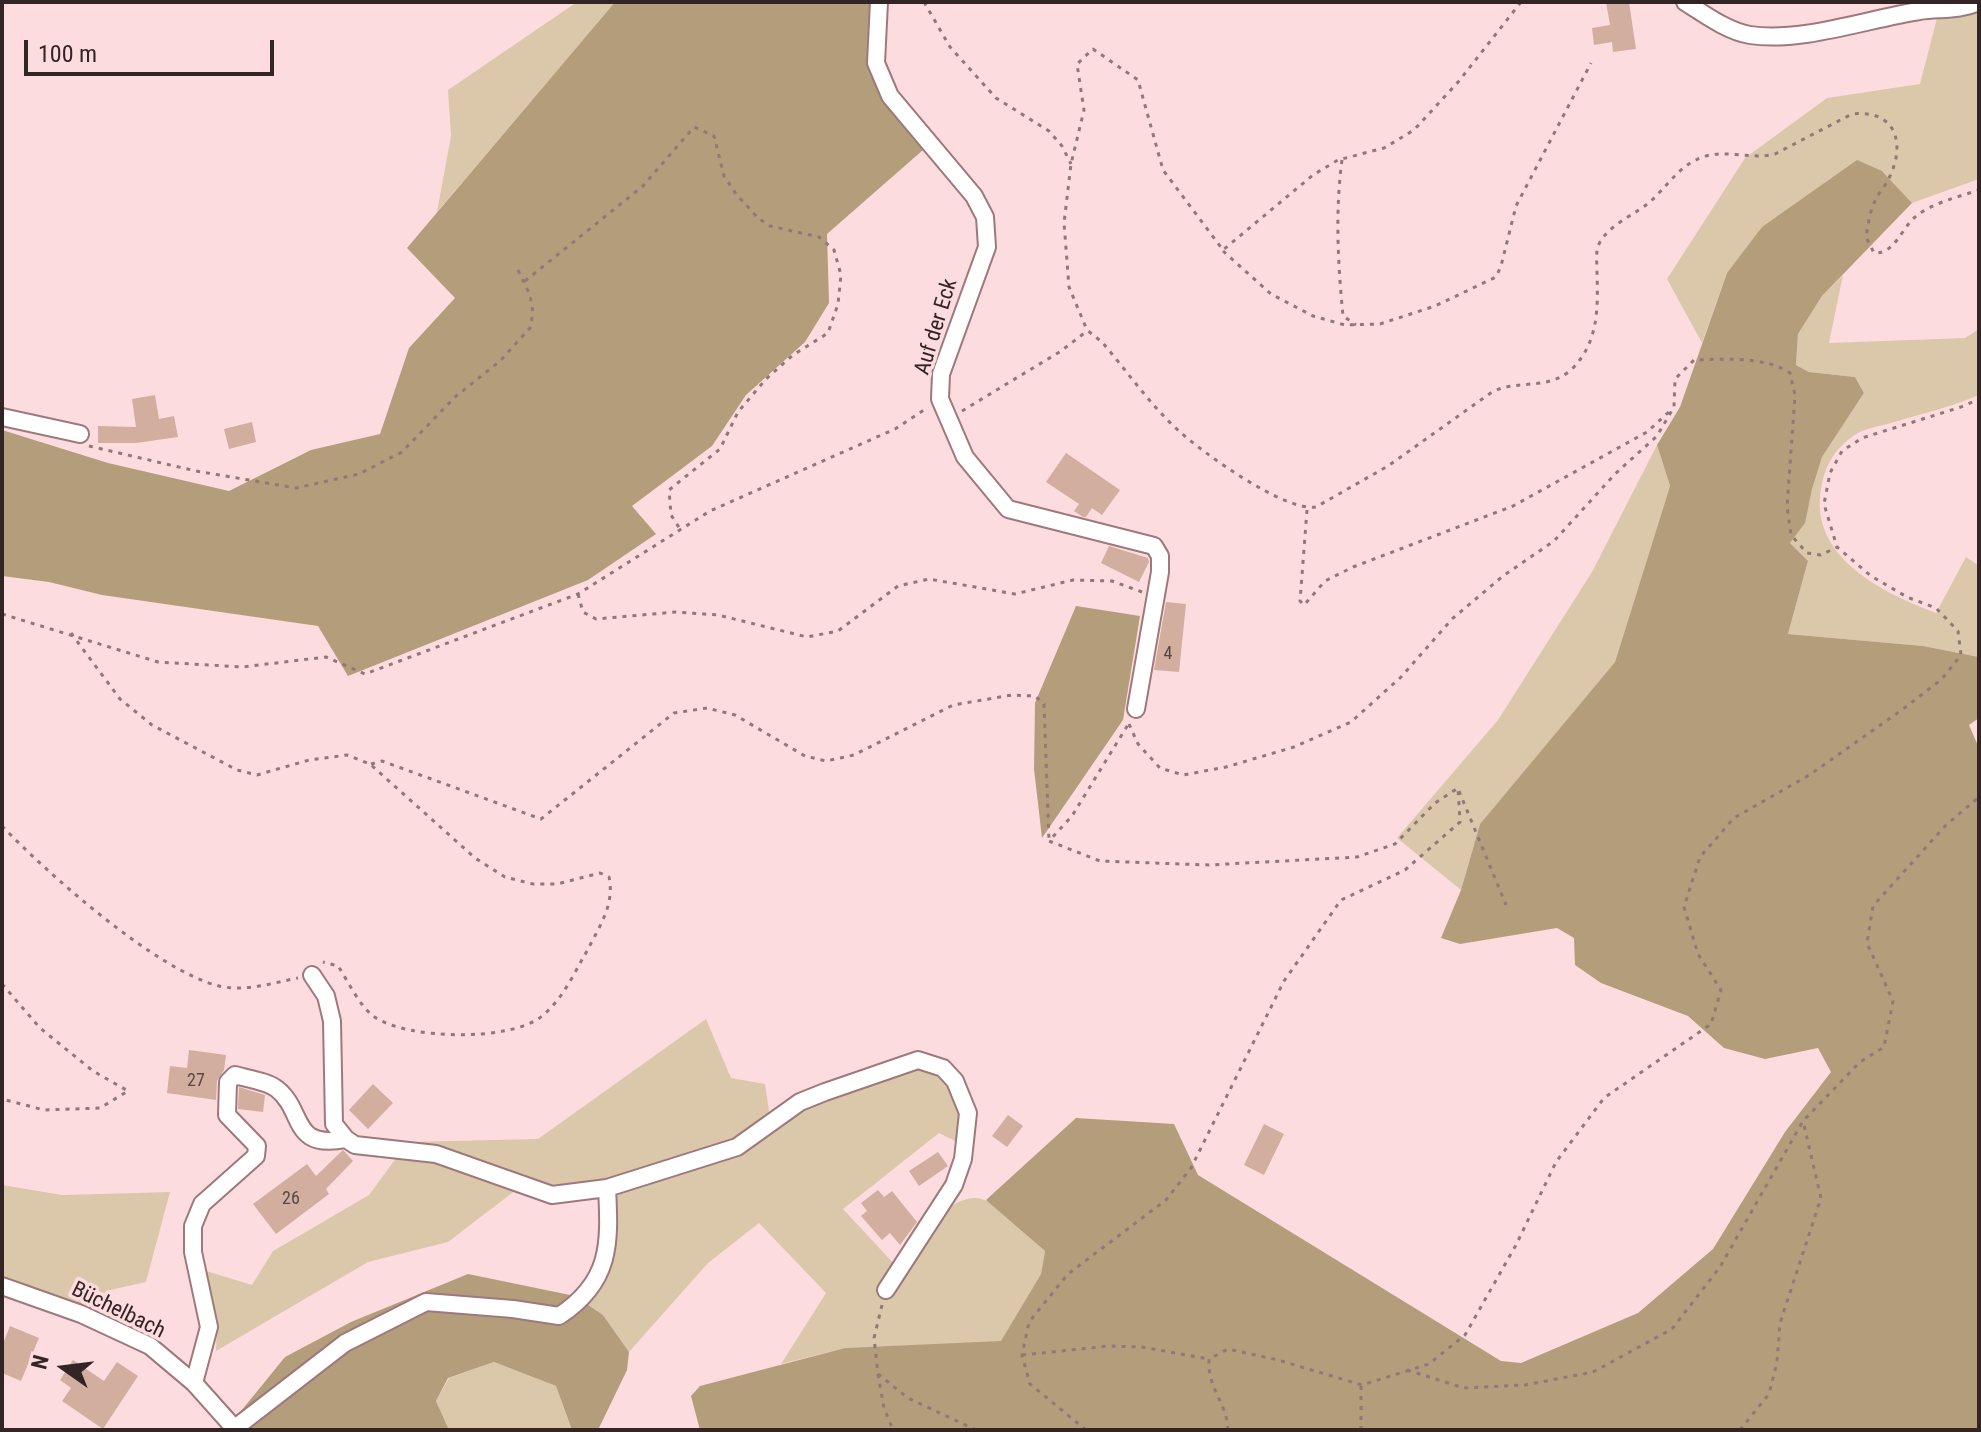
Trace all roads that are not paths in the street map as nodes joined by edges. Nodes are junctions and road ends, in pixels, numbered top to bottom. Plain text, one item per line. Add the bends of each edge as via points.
1 (879, 2) edge
2 (1685, 2) edge
3 (1979, 2) edge
4 (2, 417) edge
5 (80, 434) road end
6 (1133, 716) road end
7 (312, 975) road end
8 (346, 1139) junction
9 (607, 1188) junction
10 (2, 1286) edge
11 (886, 1290) road end
12 (194, 1383) junction
13 (236, 1429) edge

1 - 6 street, Auf der Eck via 876,63 890,96 974,196 985,217 987,247 941,374 940,399 965,457 1008,509 1154,546 1160,556
2 - 3 street via 1746,34 1769,37
4 - 5 street
7 - 8 street via 326,996 332,1021 334,1124
8 - 9 street via 355,1145 436,1154 552,1195
8 - 12 street via 312,1138 275,1086 235,1075 228,1082 227,1115 257,1146 256,1156 202,1204 193,1226 193,1252 209,1327
9 - 11 street via 737,1147 800,1102 825,1092 918,1060 943,1068 955,1081 968,1113 963,1159 954,1185
9 - 13 street via 607,1253 595,1280 567,1311 559,1316 426,1302 345,1343
10 - 12 street, Büchelbach via 150,1346
12 - 13 street, Büchelbach

